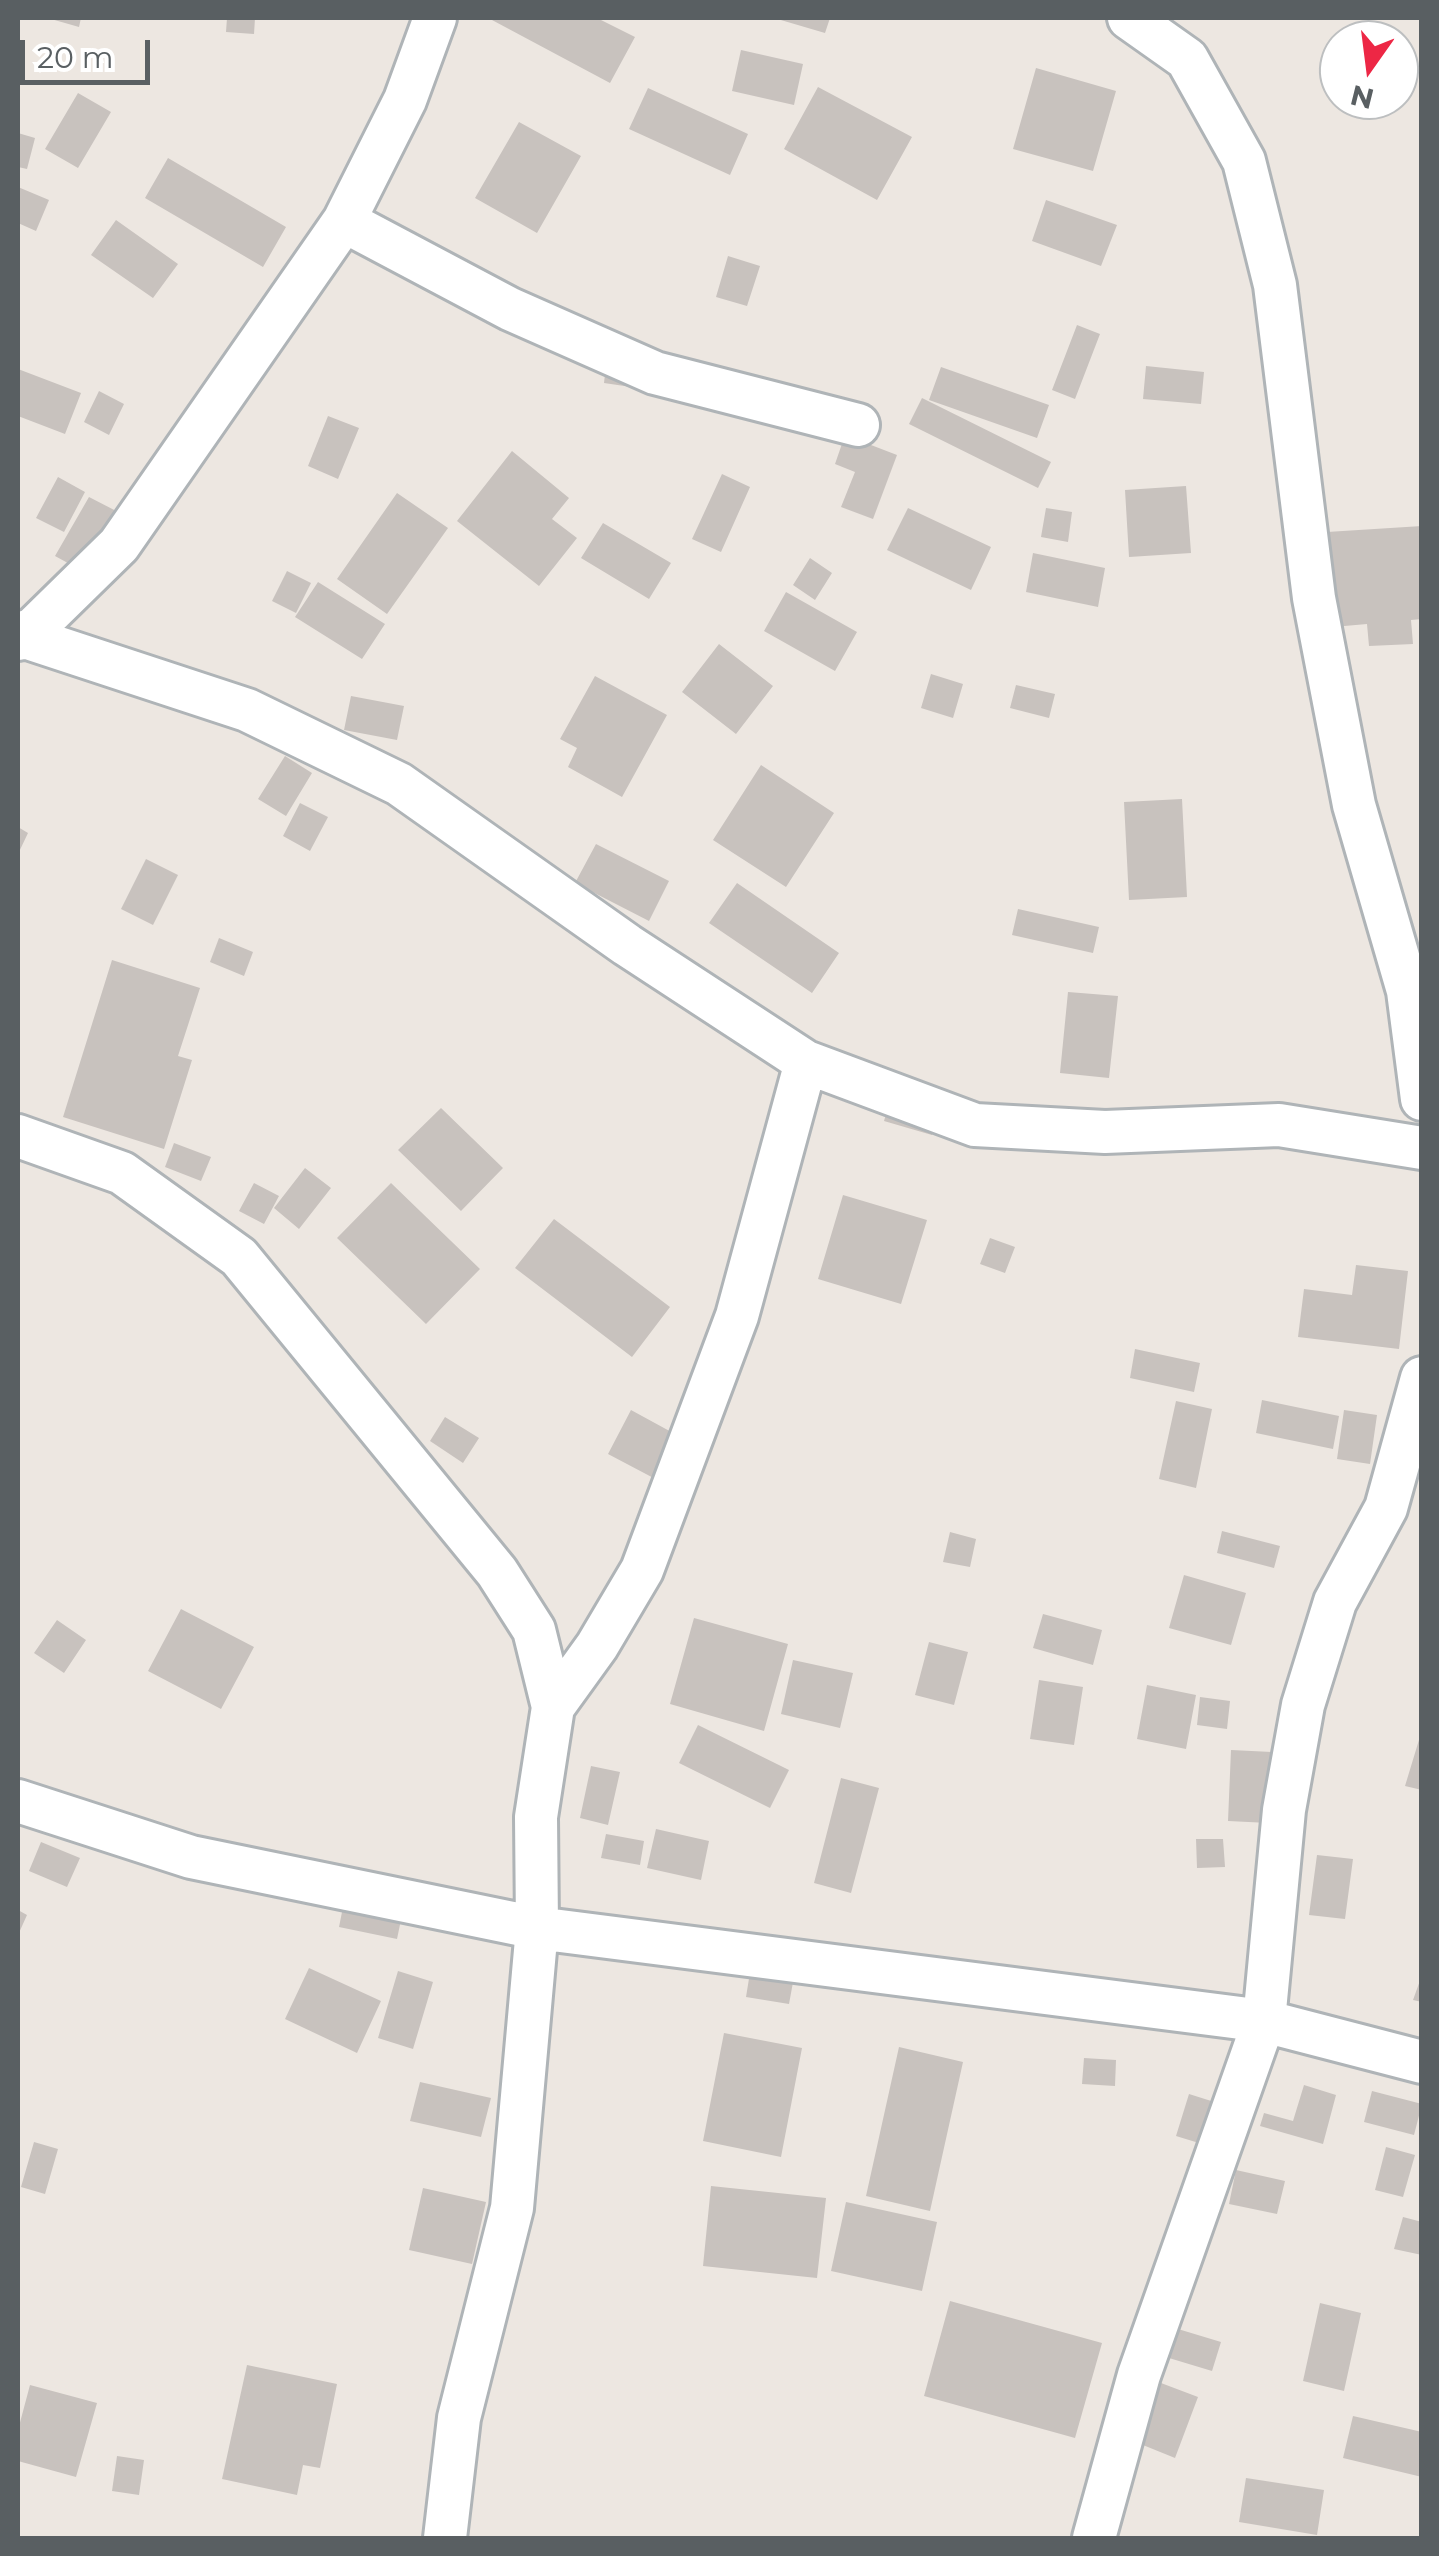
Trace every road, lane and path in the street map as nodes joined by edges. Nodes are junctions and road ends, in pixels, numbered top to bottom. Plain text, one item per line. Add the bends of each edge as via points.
1 (436, 18) edge
2 (1129, 18) edge
3 (344, 221) junction
4 (858, 425) dead end
5 (20, 636) edge
6 (806, 1062) junction
7 (1422, 1099) edge
8 (18, 1136) edge
9 (1422, 1148) edge
10 (1422, 1378) edge
11 (553, 1707) junction
12 (18, 1801) edge
13 (538, 1928) junction
14 (1264, 2022) junction
15 (1422, 2062) edge
16 (444, 2538) edge
17 (1094, 2538) edge

1 - 3 street via 405,100
2 - 7 street via 1186,59 1244,161 1275,285 1314,598 1354,805 1408,991
3 - 4 street via 510,309 656,373
3 - 5 street via 120,545
5 - 6 street via 247,710 399,784
6 - 9 street via 976,1125 1104,1132 1278,1126
6 - 11 street via 737,1316 642,1570
8 - 11 street via 122,1173 238,1257 496,1572 534,1630
10 - 14 street via 1386,1508 1335,1602 1302,1705 1284,1810
11 - 13 street via 536,1817
12 - 13 street via 190,1857
13 - 14 street
13 - 16 street via 512,2208 458,2418
14 - 15 street
14 - 17 street via 1139,2375

